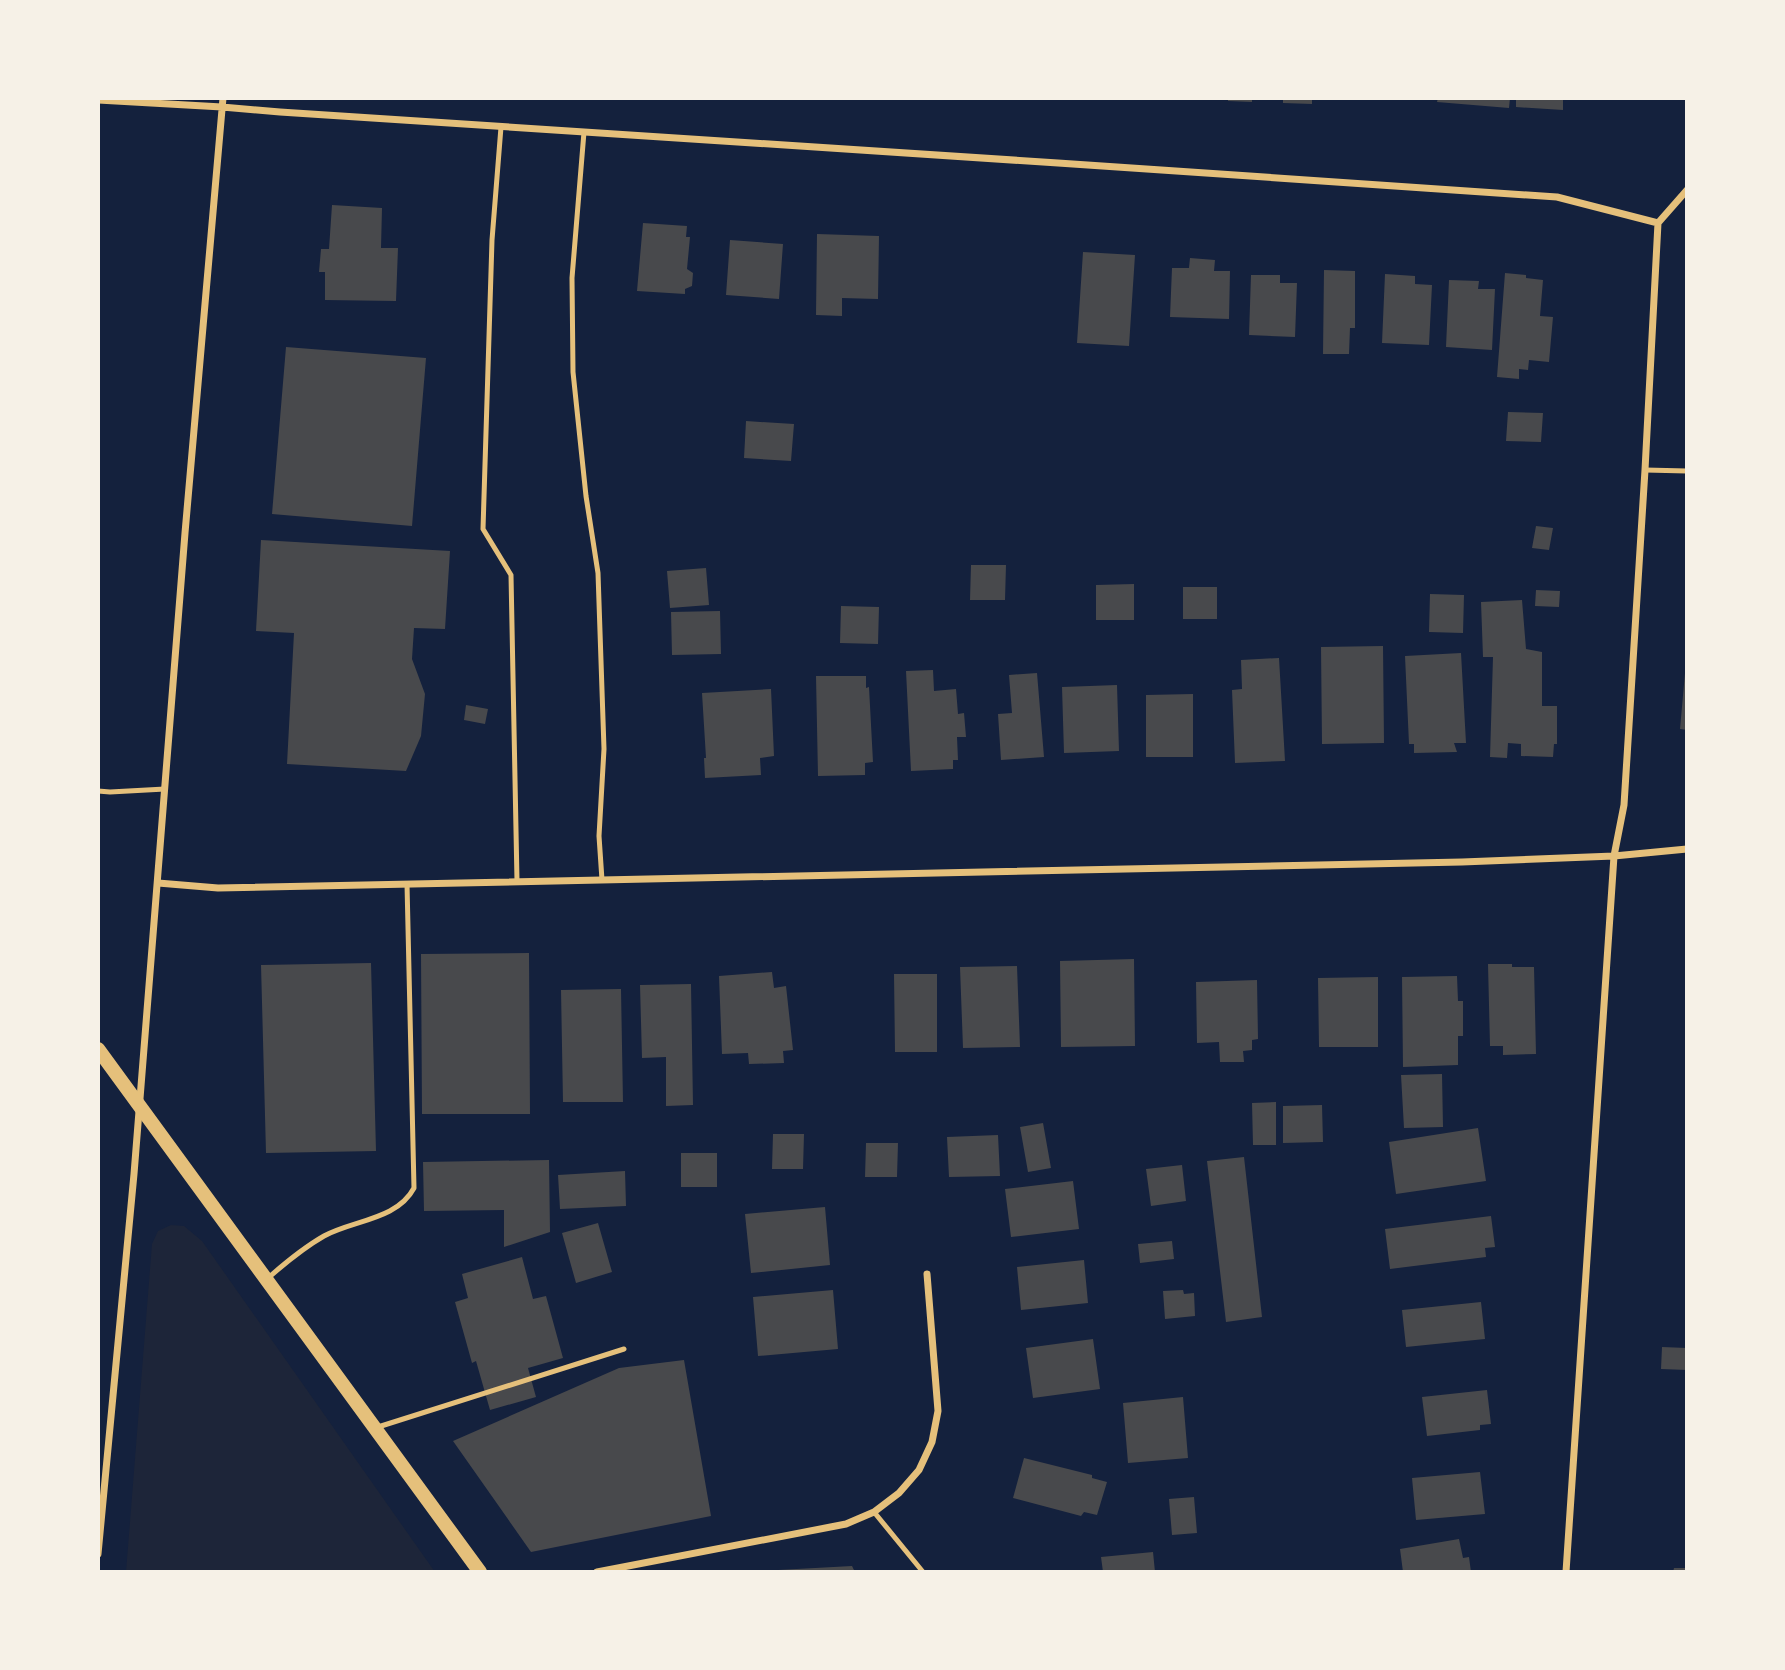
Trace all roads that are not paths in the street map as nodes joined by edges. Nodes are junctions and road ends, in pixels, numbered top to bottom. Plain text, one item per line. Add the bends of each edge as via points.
1 (98, 100) edge
2 (223, 102) edge
3 (501, 127) junction
4 (584, 132) junction
5 (1687, 190) edge
6 (1658, 223) junction
7 (1645, 470) junction
8 (1687, 471) edge
9 (165, 789) junction
10 (98, 791) edge
11 (1687, 849) edge
12 (1614, 856) junction
13 (602, 880) junction
14 (517, 881) junction
15 (158, 883) junction
16 (407, 884) junction
17 (98, 1049) edge
18 (139, 1104) junction
19 (927, 1274) dead end
20 (267, 1279) junction
21 (624, 1349) dead end
22 (375, 1428) junction
23 (874, 1512) junction
24 (99, 1543) edge
25 (98, 1554) edge
26 (480, 1572) edge
27 (597, 1572) edge
28 (923, 1572) edge
29 (1566, 1572) edge

1 - 2 street
2 - 3 street via 280,112
2 - 9 street
3 - 4 street
3 - 14 lane via 492,240 483,529 511,575
4 - 6 street via 1556,197
4 - 13 lane via 572,278 573,372 597,573 604,749 599,836
5 - 6 street
6 - 7 street
7 - 8 lane
7 - 12 street via 1623,805
9 - 10 lane
9 - 15 street
11 - 12 street
12 - 13 street
12 - 29 street
13 - 14 street
14 - 16 street
15 - 16 street via 218,888
15 - 18 street
16 - 20 lane via 414,1188 408,1199 386,1213 304,1247
17 - 18 main road
18 - 20 main road
18 - 24 street
19 - 23 street via 938,1412 932,1442 919,1470
20 - 22 main road
21 - 22 lane
22 - 26 main road
23 - 27 street via 846,1524
23 - 28 lane
24 - 25 street

